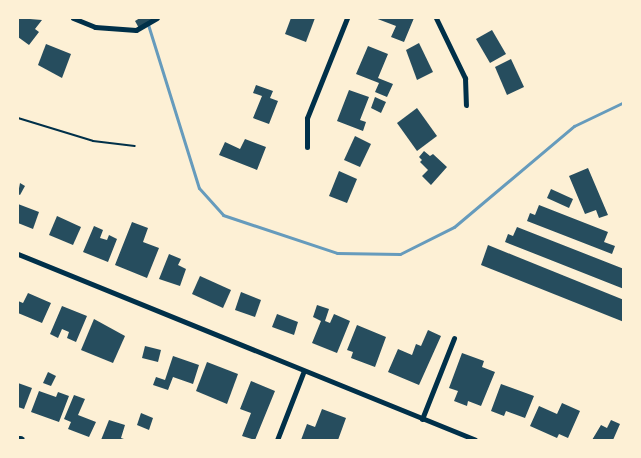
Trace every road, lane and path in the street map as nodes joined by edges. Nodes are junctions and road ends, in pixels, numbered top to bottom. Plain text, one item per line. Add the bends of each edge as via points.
1 (73, 18) edge
2 (157, 18) edge
3 (347, 18) edge
4 (436, 18) edge
5 (466, 105) dead end
6 (18, 118) edge
7 (136, 146) dead end
8 (307, 147) dead end
9 (18, 254) edge
10 (454, 338) dead end
11 (303, 372) junction
12 (422, 419) junction
13 (277, 440) edge
14 (475, 440) edge

1 - 2 street via 95,27 136,30
3 - 8 street via 307,118
4 - 5 street via 465,78
6 - 7 path via 93,141
9 - 11 street
10 - 12 street
11 - 12 street
11 - 13 street
12 - 14 street

